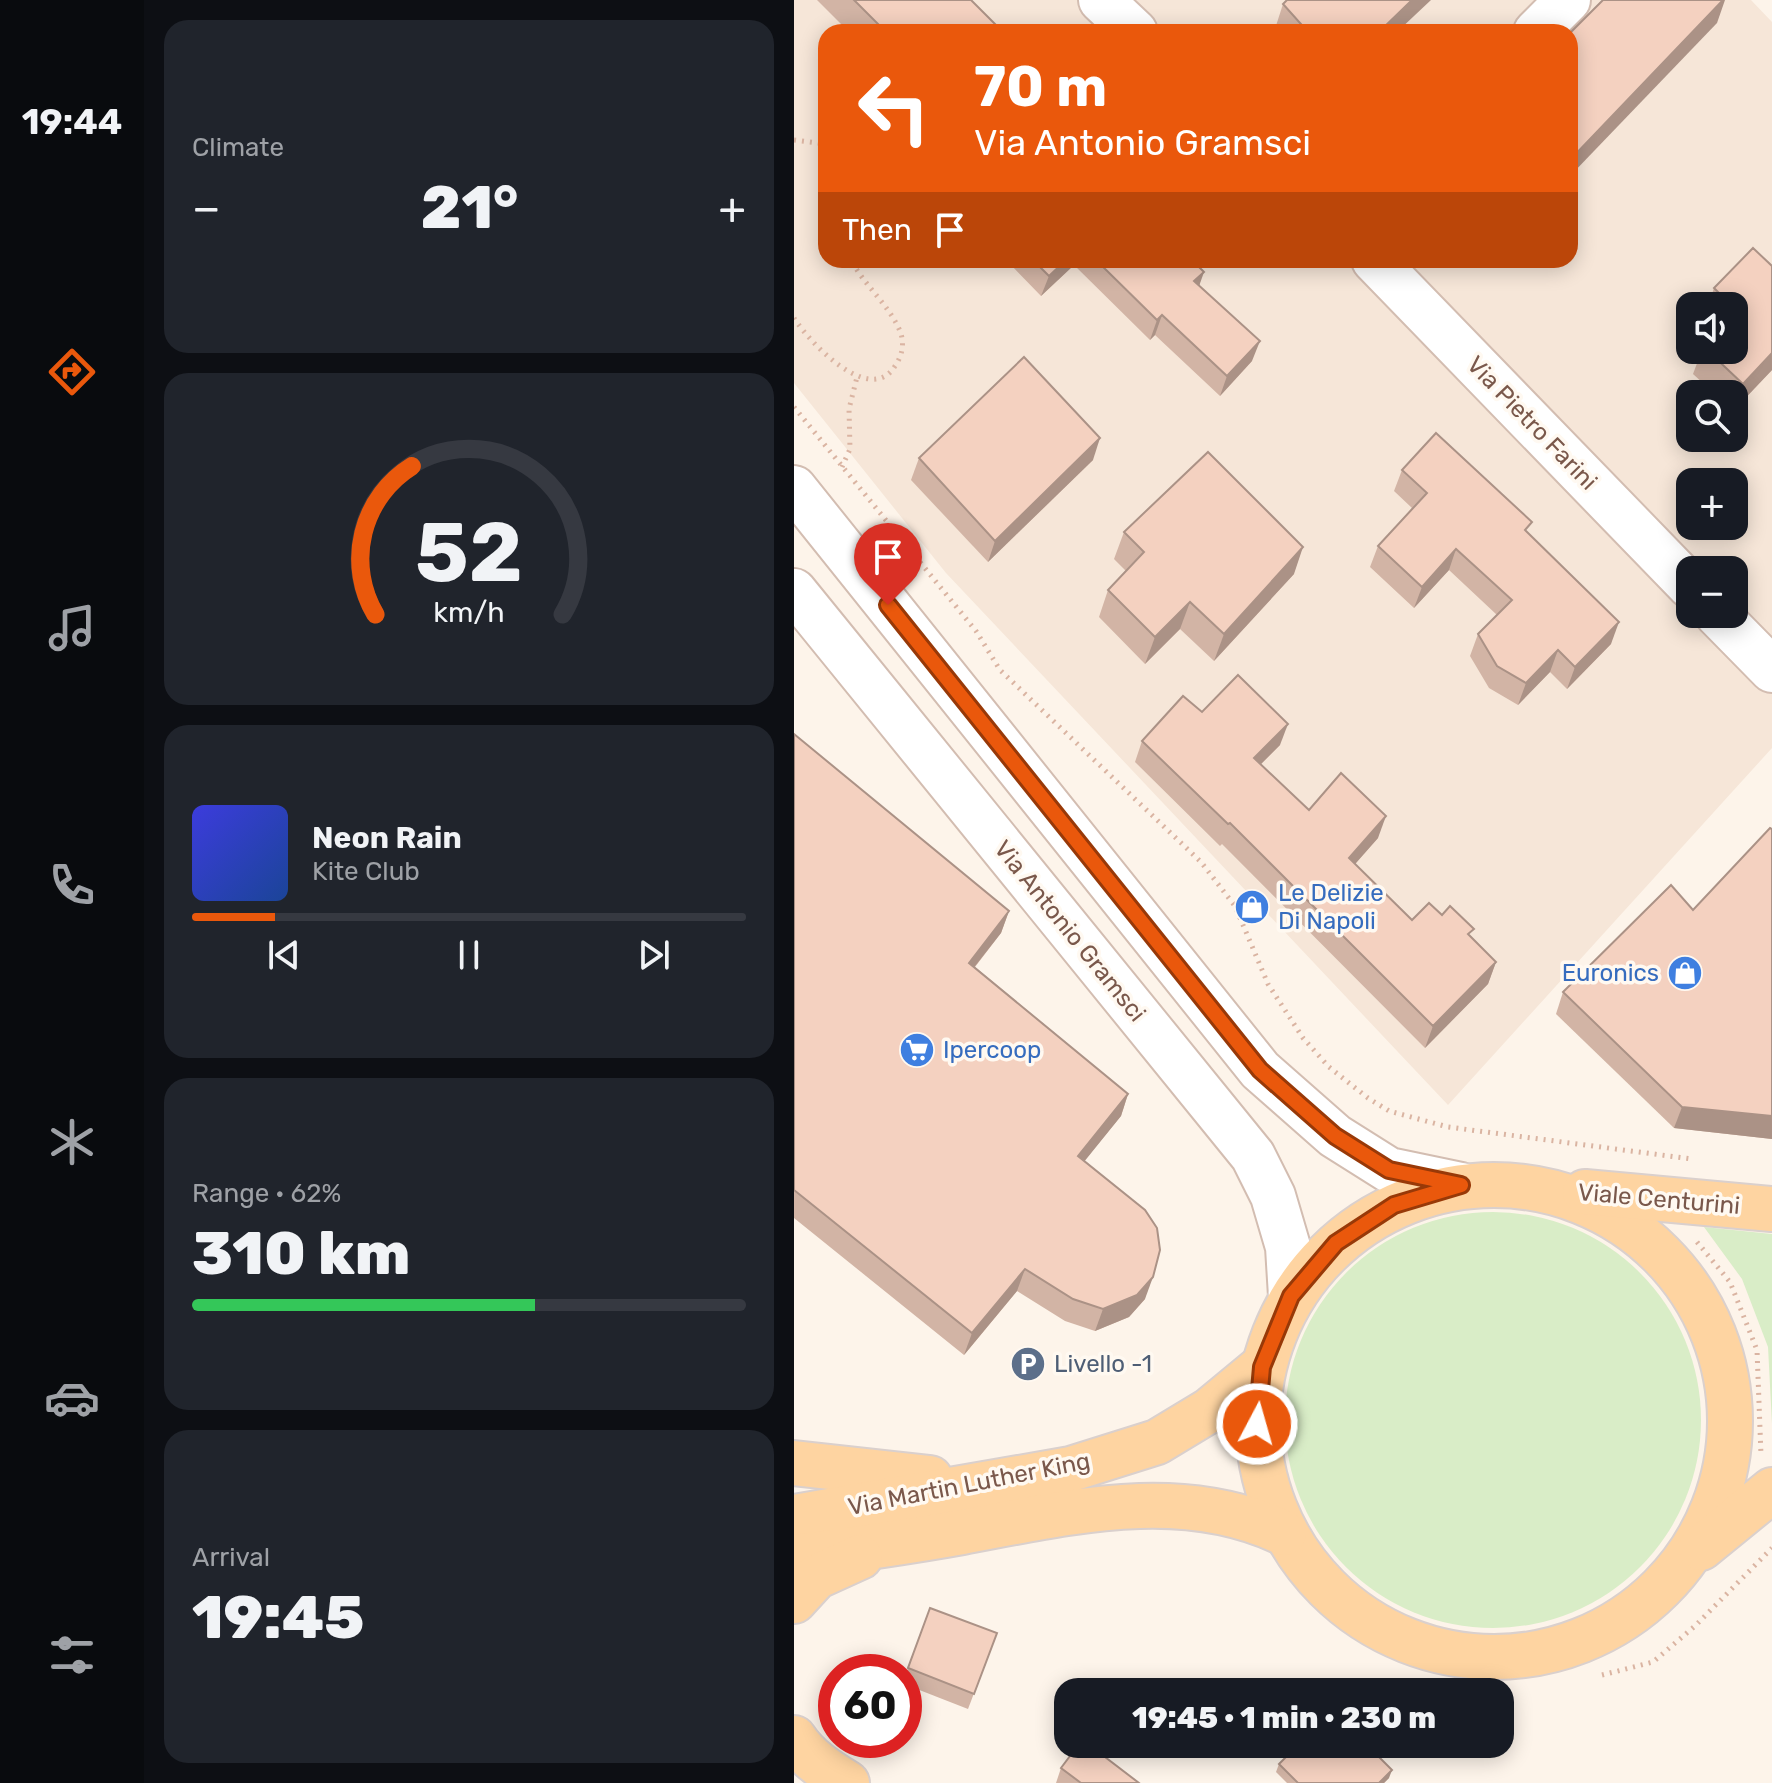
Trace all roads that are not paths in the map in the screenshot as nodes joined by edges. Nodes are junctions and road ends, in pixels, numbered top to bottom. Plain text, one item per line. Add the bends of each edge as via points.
1 (1101, 0) edge
2 (1568, 0) edge
3 (1126, 24) edge
4 (1544, 24) edge
5 (1382, 268) edge
6 (794, 488) edge
7 (1676, 572) edge
8 (794, 591) edge
9 (1731, 628) edge
10 (1772, 670) edge
11 (1461, 1185) junction
12 (1547, 1189) junction
13 (1772, 1209) edge
14 (1291, 1296) junction
15 (1262, 1367) junction
16 (794, 1463) edge
17 (1766, 1475) edge
18 (980, 1483) junction
19 (794, 1517) edge
20 (1284, 1533) junction
21 (888, 1545) junction
22 (794, 1557) edge
23 (1690, 1557) junction
24 (794, 1601) edge
25 (794, 1738) edge
26 (847, 1783) edge

1 - 3 street
2 - 4 street
5 - 7 street, Via Pietro Farini
6 - 11 street via 1260,1070 1335,1136 1389,1170
8 - 14 street, Via Antonio Gramsci via 1253,1156 1273,1196 1288,1247
9 - 10 street
11 - 12 main road
11 - 14 main road via 1394,1205 1336,1243
12 - 13 main road, Viale Centurini
12 - 23 main road via 1618,1218 1677,1268 1717,1335 1733,1411 1724,1487
14 - 15 main road
15 - 18 main road, Via Martin Luther King via 1210,1410 1157,1442 1071,1469
15 - 20 main road via 1260,1451 1264,1479
16 - 18 main road
17 - 23 main road
18 - 19 main road, Via Martin Luther King
20 - 21 main road, Via Martin Luther King via 1254,1518 1180,1505 1089,1509
20 - 23 main road via 1322,1584 1372,1625 1431,1650 1497,1659 1563,1649 1624,1621 1660,1593
21 - 22 main road, Via Martin Luther King
21 - 24 main road via 816,1577
25 - 26 main road via 825,1770

